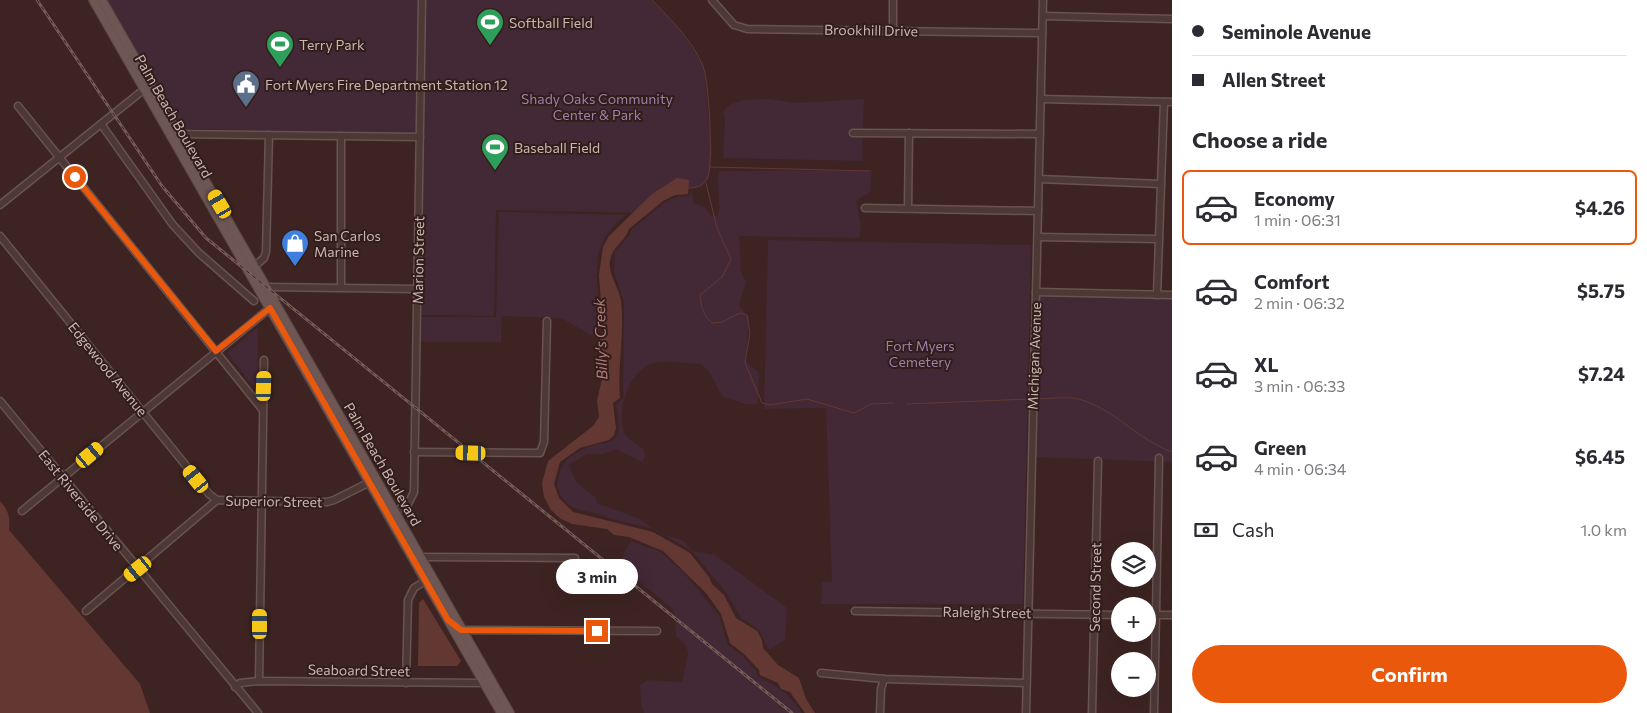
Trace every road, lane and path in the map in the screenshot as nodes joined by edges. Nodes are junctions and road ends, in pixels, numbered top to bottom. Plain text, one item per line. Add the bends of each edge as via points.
1 (93, 0) edge
2 (102, 0) edge
3 (422, 0) edge
4 (712, 0) edge
5 (893, 0) edge
6 (1043, 0) edge
7 (1043, 16) junction
8 (1172, 18) edge
9 (893, 30) junction
10 (1042, 33) junction
11 (148, 87) junction
12 (1041, 99) junction
13 (1164, 102) junction
14 (1172, 102) edge
15 (18, 106) dead end
16 (101, 124) junction
17 (853, 133) dead end
18 (909, 133) junction
19 (170, 134) junction
20 (180, 134) junction
21 (1040, 134) junction
22 (269, 135) junction
23 (341, 136) junction
24 (420, 137) junction
25 (59, 158) junction
26 (1039, 179) junction
27 (1161, 184) junction
28 (0, 206) edge
29 (864, 208) dead end
30 (908, 208) junction
31 (1038, 211) junction
32 (222, 224) junction
33 (0, 236) edge
34 (1038, 236) junction
35 (1159, 239) junction
36 (256, 265) junction
37 (268, 287) junction
38 (342, 287) junction
39 (417, 289) junction
40 (1036, 292) junction
41 (1157, 294) junction
42 (1172, 295) edge
43 (254, 301) dead end
44 (270, 308) junction
45 (547, 321) dead end
46 (216, 351) junction
47 (309, 359) junction
48 (264, 360) dead end
49 (0, 401) edge
50 (262, 409) junction
51 (143, 412) junction
52 (414, 452) junction
53 (1159, 458) dead end
54 (1098, 461) dead end
55 (63, 478) junction
56 (376, 478) junction
57 (368, 483) junction
58 (218, 500) junction
59 (262, 502) junction
60 (22, 511) dead end
61 (396, 512) junction
62 (422, 557) junction
63 (575, 558) dead end
64 (138, 569) junction
65 (425, 580) junction
66 (86, 611) dead end
67 (855, 611) dead end
68 (1028, 614) junction
69 (1094, 614) junction
70 (1111, 615) edge
71 (1156, 615) joint
72 (1172, 615) edge
73 (448, 620) junction
74 (464, 630) junction
75 (657, 631) dead end
76 (1155, 642) edge
77 (821, 673) dead end
78 (884, 680) junction
79 (259, 681) junction
80 (406, 683) junction
81 (483, 683) junction
82 (1026, 683) junction
83 (235, 687) junction
84 (507, 711) edge
85 (258, 713) edge
86 (880, 713) edge
87 (1026, 713) edge
88 (1092, 713) edge
89 (1154, 713) edge

1 - 11 main road, Palm Beach Boulevard
2 - 11 main road, Palm Beach Boulevard
3 - 24 street, Marion Street
4 - 9 street, Brookhill Drive via 740,28
5 - 9 street
6 - 7 street, Michigan Avenue
7 - 8 street
7 - 10 street, Michigan Avenue
9 - 10 street, Brookhill Drive
10 - 12 street, Michigan Avenue
11 - 16 street
11 - 19 main road, Palm Beach Boulevard
11 - 20 main road, Palm Beach Boulevard
12 - 13 street
12 - 21 street, Michigan Avenue
13 - 14 street
13 - 27 street
15 - 25 street
16 - 25 street
16 - 43 street via 173,225 199,253
17 - 18 street
18 - 21 street
18 - 30 street
19 - 20 street
19 - 32 main road, Palm Beach Boulevard
20 - 22 street
20 - 36 main road, Palm Beach Boulevard
21 - 26 street, Michigan Avenue
22 - 23 street
22 - 36 street via 266,252
23 - 24 street
23 - 38 street
24 - 39 street, Marion Street
25 - 28 street
25 - 46 street
26 - 27 street
26 - 31 street, Michigan Avenue
27 - 35 street
29 - 30 street
30 - 31 street
31 - 34 street, Michigan Avenue
32 - 36 main road via 244,258
32 - 44 main road, Palm Beach Boulevard
33 - 51 street, Edgewood Avenue
34 - 35 street
34 - 40 street, Michigan Avenue
35 - 41 street
36 - 37 main road, Palm Beach Boulevard
37 - 38 street
37 - 47 main road, Palm Beach Boulevard
38 - 39 street
39 - 52 street, Marion Street
40 - 41 street
40 - 68 street, Michigan Avenue
41 - 42 street
44 - 46 street
44 - 47 main road via 277,313 298,348
44 - 57 main road, Palm Beach Boulevard
45 - 52 street via 540,453
46 - 50 street
46 - 51 street
47 - 56 main road, Palm Beach Boulevard
48 - 50 street
49 - 55 street, East Riverside Drive
50 - 59 street
51 - 55 street
51 - 58 street, Edgewood Avenue via 209,494
52 - 61 street, Marion Street via 412,499
53 - 71 street
54 - 69 street, Second Street
55 - 60 street
55 - 64 street, East Riverside Drive
56 - 57 street, Superior Street
56 - 61 main road, Palm Beach Boulevard
57 - 59 street, Superior Street via 327,502
57 - 65 main road, Palm Beach Boulevard
58 - 59 street, Superior Street
58 - 64 street, Superior Street
59 - 79 street
61 - 62 main road, Palm Beach Boulevard
62 - 63 street
62 - 74 main road, Palm Beach Boulevard
64 - 66 street, Superior Street
64 - 83 street, East Riverside Drive
65 - 73 main road, Palm Beach Boulevard
65 - 80 street via 414,588 408,600
67 - 68 street, Raleigh Street
68 - 69 street, Raleigh Street
68 - 82 street, Michigan Avenue
69 - 70 street, Raleigh Street
69 - 88 street, Second Street
71 - 72 street
73 - 74 main road via 459,630
73 - 81 main road, Palm Beach Boulevard
74 - 75 street
74 - 84 main road, Palm Beach Boulevard
76 - 89 street
77 - 78 street
78 - 82 street
78 - 86 street
79 - 80 street, Seaboard Street
79 - 83 street, Seaboard Street via 240,683
80 - 81 street, Seaboard Street
81 - 84 main road, Palm Beach Boulevard
82 - 87 street, Michigan Avenue
83 - 85 street, East Riverside Drive

